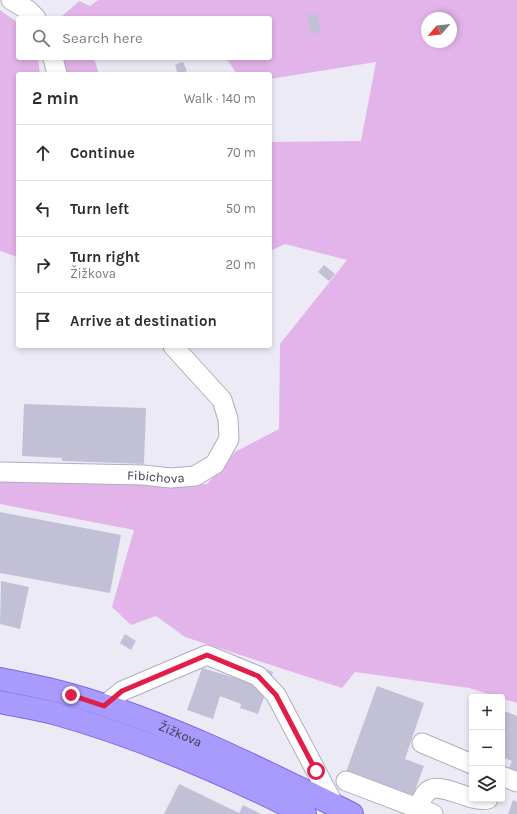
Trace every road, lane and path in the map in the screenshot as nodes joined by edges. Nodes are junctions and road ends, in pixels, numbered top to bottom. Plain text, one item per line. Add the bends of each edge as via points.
1 (11, 0) edge
2 (34, 16) edge
3 (54, 60) edge
4 (56, 72) edge
5 (175, 348) edge
6 (0, 472) edge
7 (0, 679) edge
8 (0, 702) edge
9 (104, 706) junction
10 (422, 744) dead end
11 (469, 763) edge
12 (346, 781) dead end
13 (469, 798) edge
14 (343, 810) edge
15 (426, 811) edge
16 (305, 814) edge

1 - 2 street
3 - 4 street
5 - 6 street, Fibichova via 222,400 228,419 229,439 215,464 195,476 171,478 143,475
7 - 9 main road, Žižkova via 71,695
8 - 16 main road, Žižkova via 56,714 140,741 208,768
9 - 14 main road, Žižkova via 222,750
9 - 14 street via 122,691 207,655 258,676 276,695
10 - 11 street
12 - 15 street
13 - 15 street via 443,788 432,789 426,793

